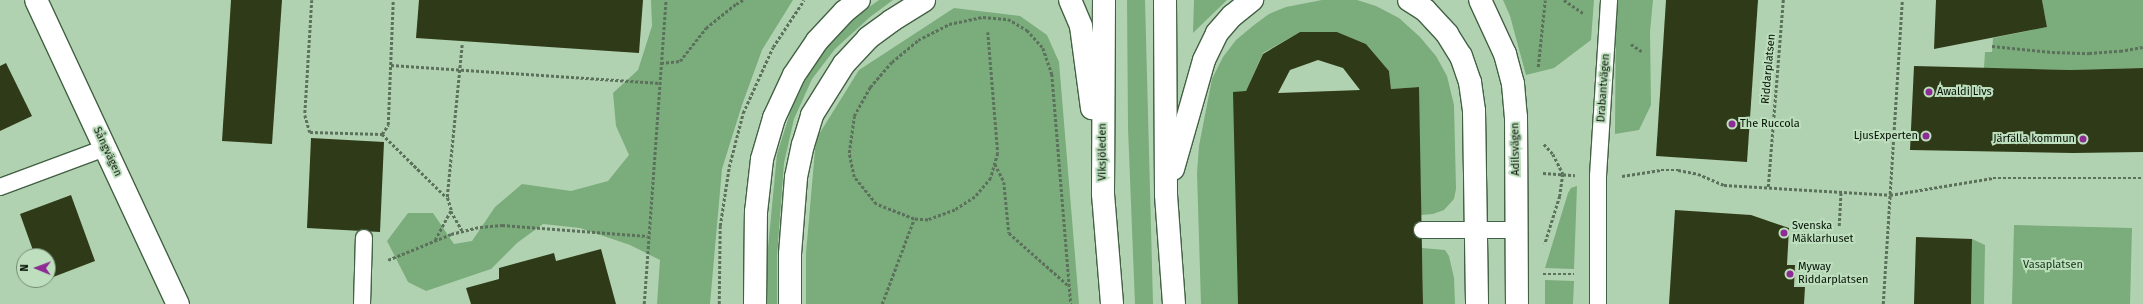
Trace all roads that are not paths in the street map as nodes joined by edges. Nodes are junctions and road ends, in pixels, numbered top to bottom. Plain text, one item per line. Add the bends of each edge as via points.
1 (36, 0) edge
2 (860, 0) edge
3 (924, 0) edge
4 (1070, 0) edge
5 (1104, 0) edge
6 (1164, 0) edge
7 (1252, 0) edge
8 (1480, 0) edge
9 (1609, 0) edge
10 (1422, 3) edge
11 (105, 148) junction
12 (0, 187) edge
13 (1103, 194) junction
14 (1166, 195) junction
15 (1422, 230) dead end
16 (1477, 230) junction
17 (1517, 230) junction
18 (364, 238) dead end
19 (178, 304) edge
20 (362, 304) edge
21 (754, 304) edge
22 (790, 304) edge
23 (1112, 304) edge
24 (1174, 304) edge
25 (1477, 304) edge
26 (1517, 304) edge
27 (1598, 304) edge

1 - 11 main road, Sångvägen
2 - 21 main road via 844,12 817,41 794,75 774,118 762,160 756,212
3 - 22 main road via 868,38 844,64 812,116 796,177 790,254
4 - 13 main road via 1082,26
5 - 13 main road, Viksjöleden
6 - 14 main road
7 - 14 main road via 1232,16 1217,33 1204,60
8 - 17 main road, Adilsvägen via 1505,54 1513,84 1516,117
9 - 27 lane, Drabantvägen via 1598,176
10 - 16 main road via 1447,34 1460,56 1470,82 1474,112
11 - 12 lane
11 - 19 main road, Sångvägen
13 - 23 main road, Viksjöleden
14 - 24 main road
15 - 16 lane
16 - 17 lane
16 - 25 main road
17 - 26 main road, Adilsvägen
18 - 20 lane

